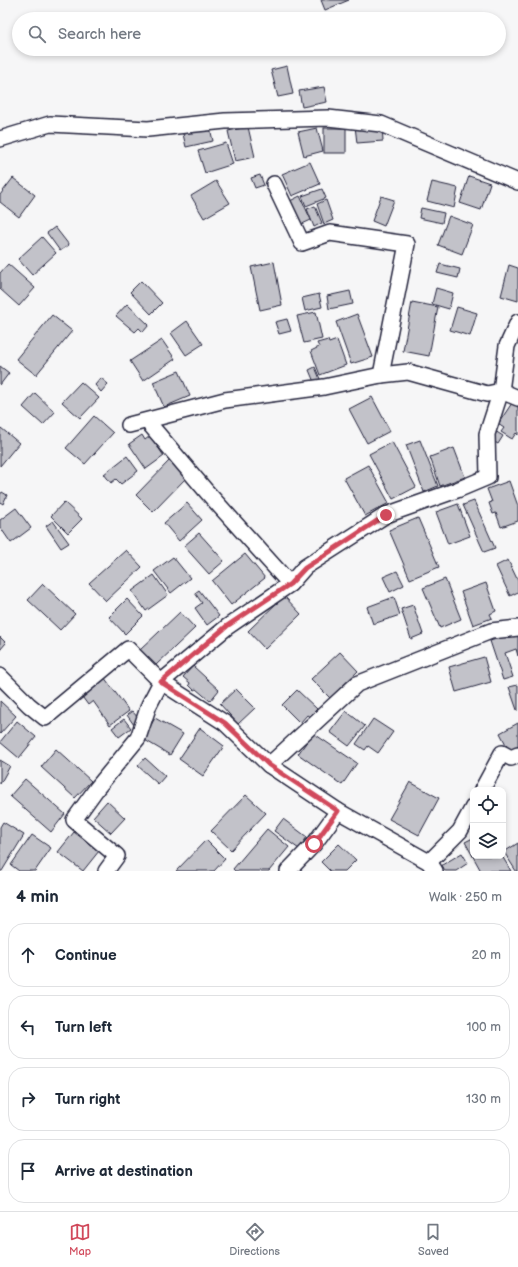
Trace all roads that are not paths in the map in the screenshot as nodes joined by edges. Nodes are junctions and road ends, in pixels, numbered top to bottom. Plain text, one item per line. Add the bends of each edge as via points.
1 (0, 139) edge
2 (518, 182) edge
3 (274, 184) dead end
4 (518, 322) edge
5 (381, 375) junction
6 (501, 391) junction
7 (518, 398) edge
8 (147, 421) junction
9 (130, 425) dead end
10 (290, 584) junction
11 (518, 628) edge
12 (0, 676) edge
13 (161, 682) junction
14 (518, 755) edge
15 (269, 765) junction
16 (484, 787) edge
17 (338, 811) junction
18 (470, 813) edge
19 (432, 866) edge
20 (106, 871) edge
21 (288, 871) edge

1 - 2 street via 50,124 148,129 225,121 328,118 381,124
3 - 5 street via 302,243 330,233 407,244
4 - 6 street via 507,346
5 - 6 street via 408,372 487,394
5 - 8 street via 324,387 225,400
6 - 7 street
6 - 10 street via 487,434 488,477 386,515 305,568
8 - 9 street
8 - 10 street
10 - 13 street via 227,626
11 - 15 street via 491,631 357,684
12 - 13 street via 45,718 128,648
13 - 15 street via 225,723
13 - 20 street via 149,705 138,738 74,820 118,856
14 - 16 street via 511,758 502,753
15 - 17 street
17 - 19 street
17 - 21 street via 314,844
18 - 19 street via 460,831

